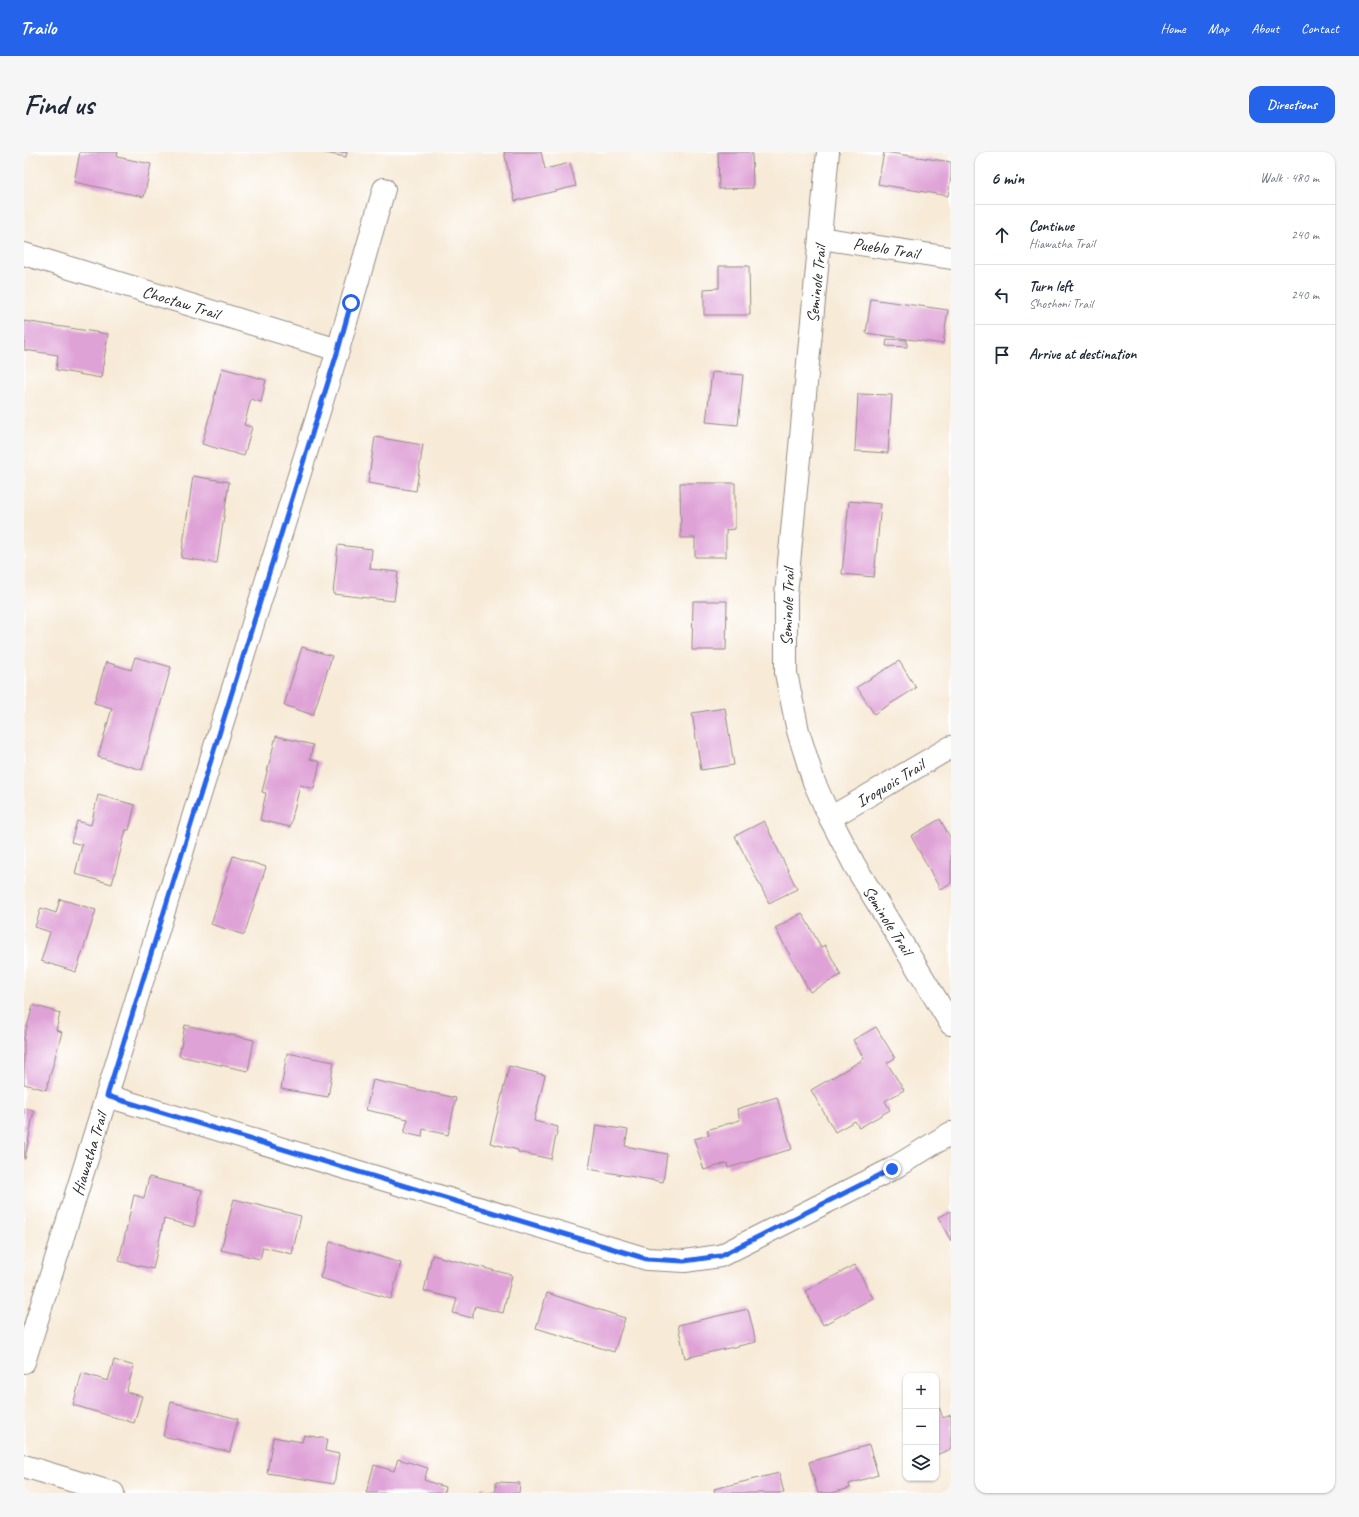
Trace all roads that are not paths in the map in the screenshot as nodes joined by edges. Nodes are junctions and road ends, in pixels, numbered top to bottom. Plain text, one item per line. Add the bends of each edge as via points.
1 (828, 152) edge
2 (384, 189) dead end
3 (820, 238) junction
4 (24, 254) edge
5 (951, 258) edge
6 (338, 350) junction
7 (951, 747) edge
8 (830, 818) junction
9 (951, 1024) edge
10 (107, 1096) junction
11 (951, 1133) edge
12 (24, 1362) edge
13 (24, 1466) edge
14 (113, 1493) edge

1 - 3 street, Seminole Trail
2 - 6 street, Hiawatha Trail
3 - 5 street, Pueblo Trail
3 - 8 street, Seminole Trail via 786,595 786,673 798,731 814,782
4 - 6 street, Choctaw Trail
6 - 10 street, Hiawatha Trail
7 - 8 street, Iroquois Trail
8 - 9 street, Seminole Trail via 855,866
10 - 11 street via 647,1259 684,1261 720,1256 892,1169
10 - 12 street, Hiawatha Trail
13 - 14 street

